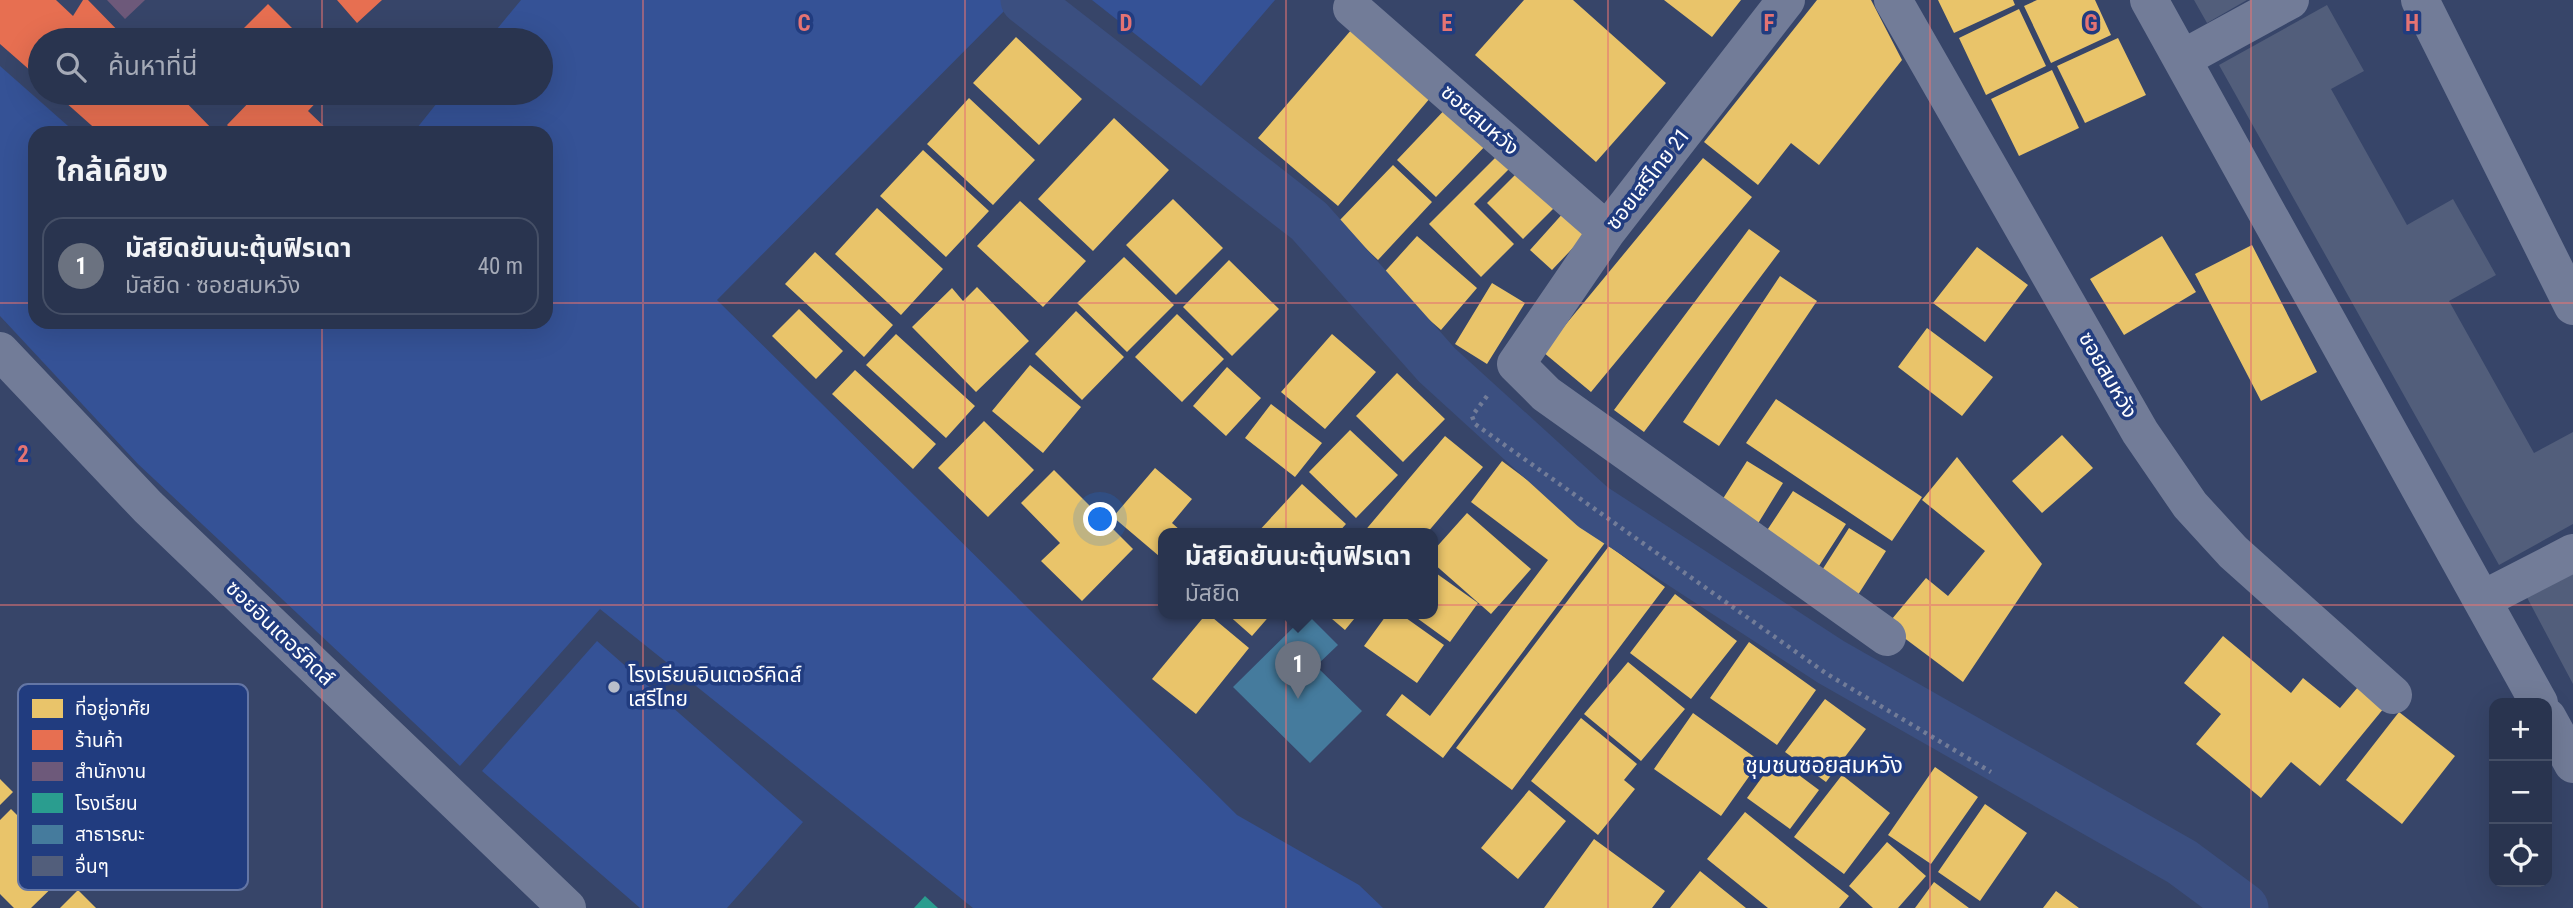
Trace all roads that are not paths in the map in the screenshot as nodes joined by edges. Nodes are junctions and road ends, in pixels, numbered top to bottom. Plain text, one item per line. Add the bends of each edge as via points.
1 (1786, 0) edge
2 (1893, 0) edge
3 (2149, 0) edge
4 (2290, 0) edge
5 (2420, 0) edge
6 (1352, 8) dead end
7 (2182, 59) junction
8 (1607, 232) junction
9 (2573, 306) edge
10 (0, 351) edge
11 (2573, 553) edge
12 (2482, 600) junction
13 (1887, 638) dead end
14 (2393, 695) dead end
15 (2536, 698) edge
16 (2552, 726) edge
17 (2573, 764) edge
18 (567, 908) edge

1 - 8 street, ซอยเสรีไทย 21
2 - 14 street, ซอยสมหวัง via 2140,432 2190,505 2233,552
3 - 7 street
4 - 7 street
5 - 9 street
6 - 8 street, ซอยสมหวัง
7 - 12 street
8 - 13 street, ซอยเสรีไทย 21 via 1504,377 1546,394
10 - 18 street, ซอยอินเตอร์คิดส์ via 148,507
11 - 12 street
12 - 15 street
16 - 17 street

